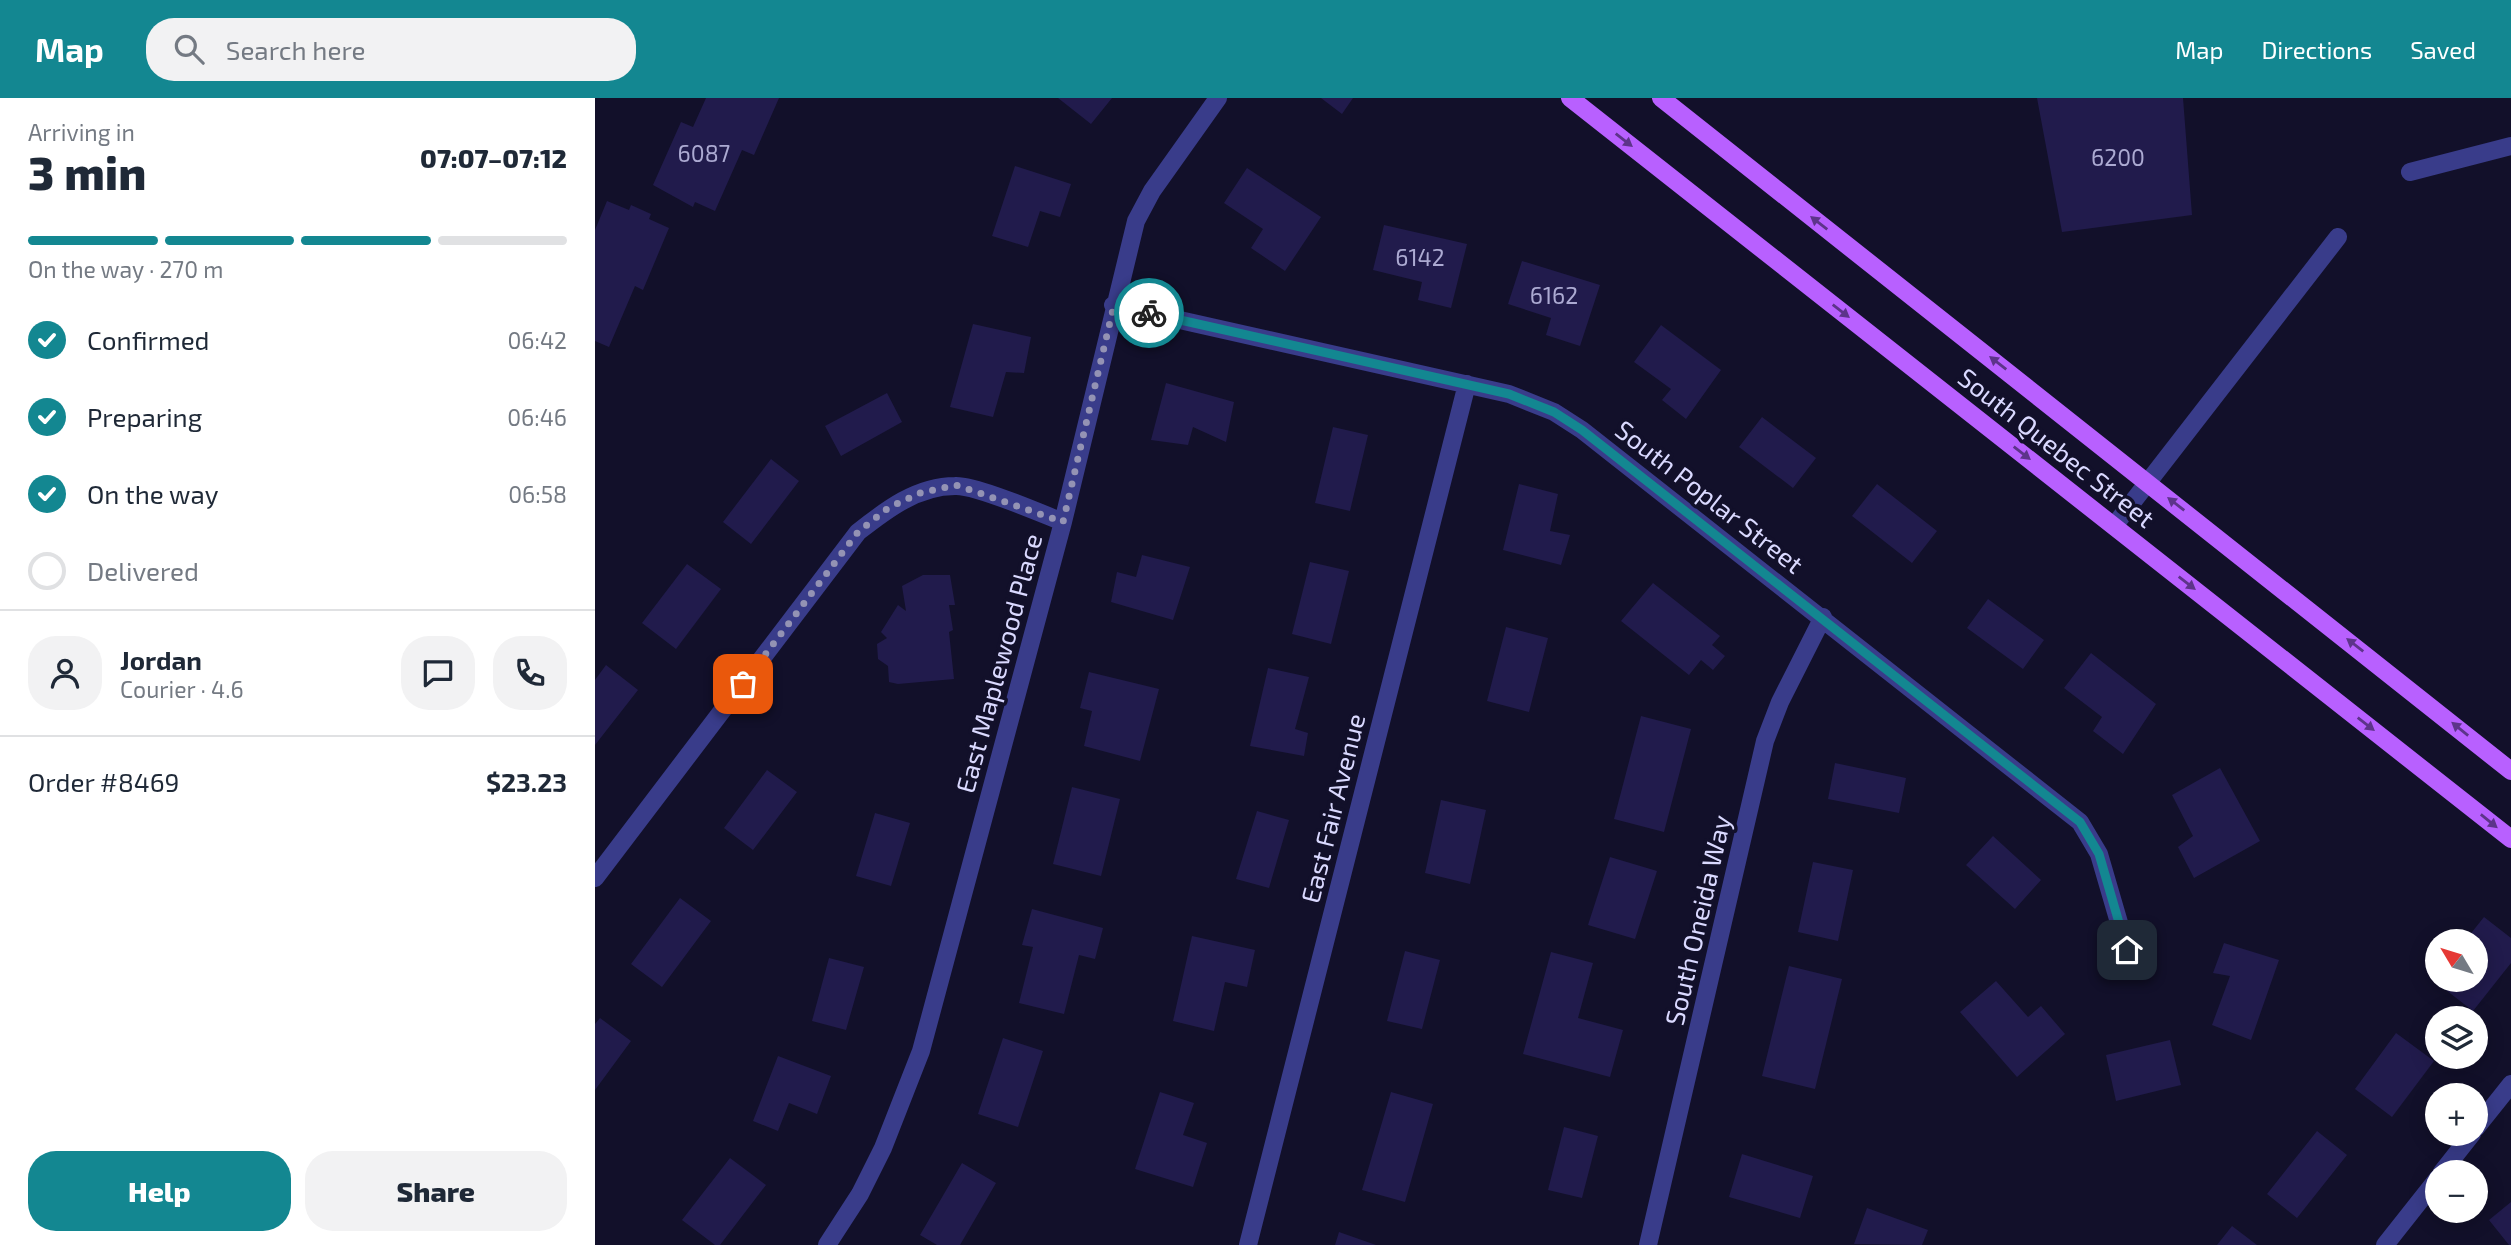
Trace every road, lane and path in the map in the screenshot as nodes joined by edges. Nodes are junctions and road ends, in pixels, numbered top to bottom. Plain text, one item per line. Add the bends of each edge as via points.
1 (1218, 98) edge
2 (1570, 98) edge
3 (1661, 98) edge
4 (2511, 146) edge
5 (2410, 172) dead end
6 (2339, 237) dead end
7 (1114, 305) junction
8 (1467, 383) junction
9 (2148, 482) junction
10 (1063, 522) junction
11 (2115, 526) junction
12 (1823, 617) junction
13 (2511, 771) edge
14 (2511, 839) edge
15 (595, 878) edge
16 (2127, 950) dead end
17 (2511, 1084) edge
18 (2488, 1113) edge
19 (2463, 1146) edge
20 (2451, 1160) edge
21 (2425, 1194) edge
22 (827, 1245) edge
23 (1248, 1245) edge
24 (1648, 1245) edge
25 (2385, 1245) edge

1 - 7 street, East Maplewood Place via 1136,221
2 -> 11 main road, South Quebec Street
9 -> 3 main road, South Quebec Street
4 - 5 street
6 - 9 street
7 - 8 street, South Poplar Street
7 - 10 street, East Maplewood Place
8 - 12 street, South Poplar Street via 1554,412 1582,430
8 - 23 street, East Fair Avenue
9 - 11 street
13 -> 9 main road, South Quebec Street
10 - 15 street via 956,485 920,493 888,508 858,532
10 - 22 street, East Maplewood Place via 921,1051 883,1149
11 -> 14 main road, South Quebec Street
12 - 16 street, South Poplar Street via 2080,822 2099,854
12 - 24 street, South Oneida Way via 1765,741
17 - 18 street
19 - 20 street
21 - 25 street

